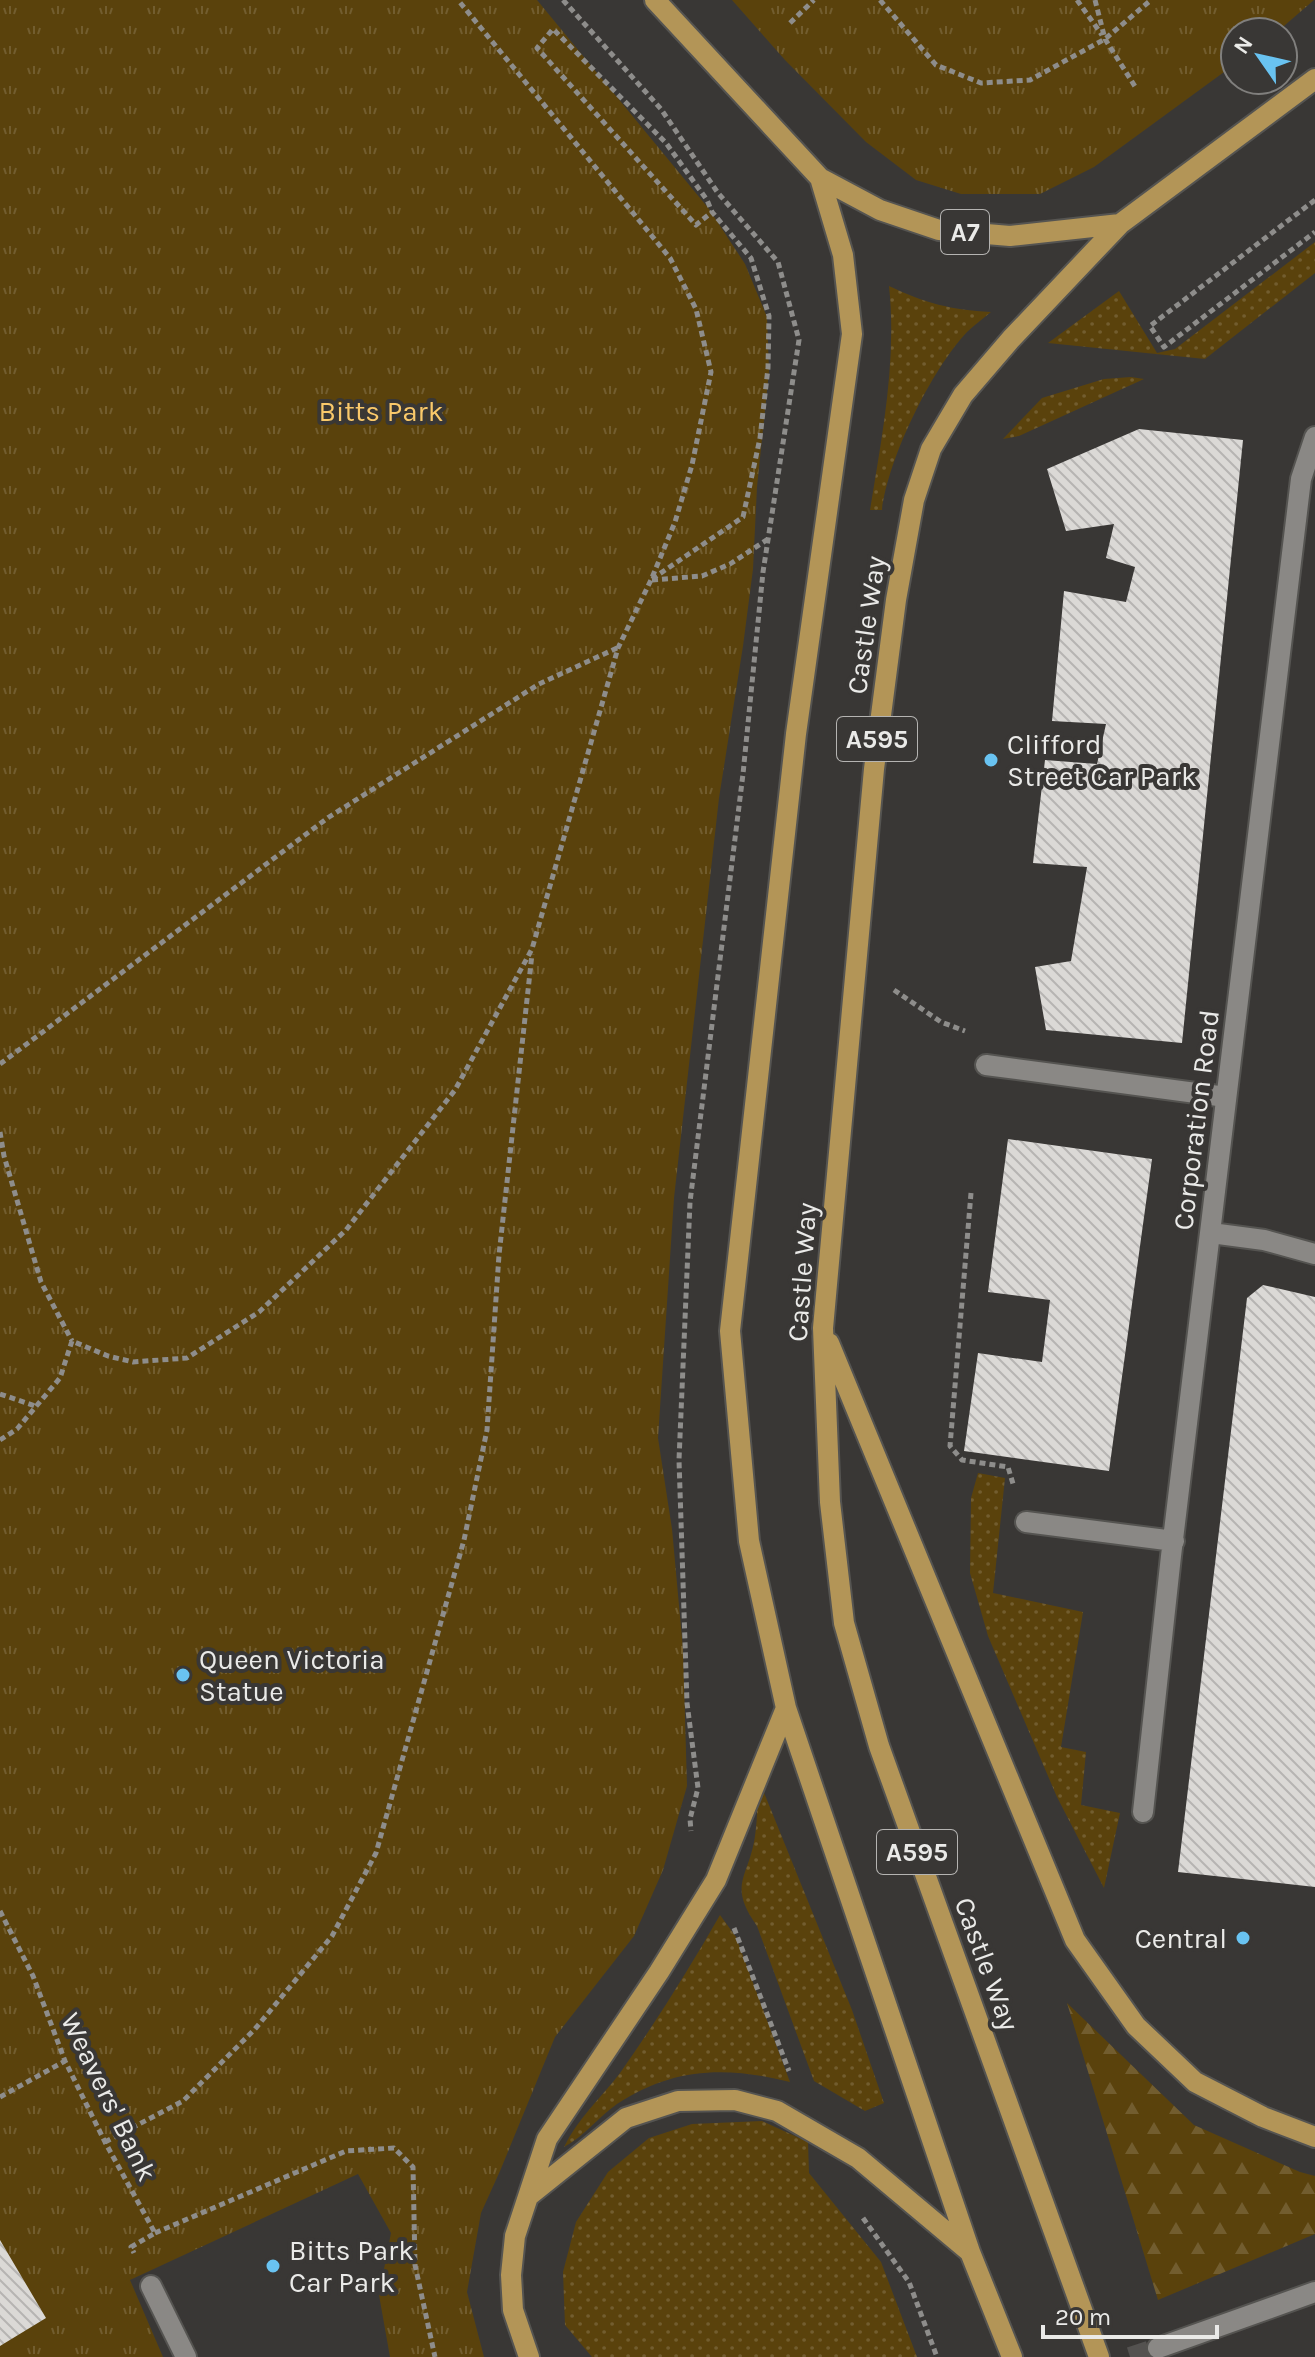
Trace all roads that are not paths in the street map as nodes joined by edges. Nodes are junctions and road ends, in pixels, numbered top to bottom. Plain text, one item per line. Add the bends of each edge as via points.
1 (655, 0) edge
2 (1315, 79) edge
3 (820, 178) junction
4 (1120, 224) junction
5 (1315, 437) edge
6 (986, 1065) road end
7 (1226, 1097) junction
8 (1211, 1233) junction
9 (1315, 1254) edge
10 (823, 1328) junction
11 (1026, 1522) road end
12 (1174, 1541) junction
13 (786, 1708) junction
14 (1143, 1812) dead end
15 (1315, 2137) edge
16 (530, 2195) junction
17 (970, 2252) junction
18 (151, 2286) road end
19 (1315, 2292) edge
20 (1158, 2348) tunnel mouth
21 (186, 2357) edge
22 (529, 2357) edge
23 (1012, 2357) edge
24 (1099, 2357) edge

1 - 3 main road, A7
2 - 4 main road, Castle Way
3 - 4 main road, A7 via 880,210 939,230 1010,236
3 - 13 main road, Castle Way / A595 via 843,255 852,334 796,734 730,1331 749,1541
4 - 10 main road, Castle Way / A595 via 963,395 931,449 914,500 874,769
5 - 7 street, Corporation Road via 1301,479
6 - 7 street
7 - 8 street, Corporation Road
8 - 9 street
8 - 12 street, Corporation Road
10 - 15 main road via 1075,1940 1136,2026 1195,2082
10 - 24 main road, Castle Way / A595 via 830,1502 844,1623 879,1746
11 - 12 street
12 - 14 street, Corporation Road
13 - 16 main road via 716,1880 547,2139
13 - 17 main road, Castle Way / A595
16 - 17 main road via 626,2118 678,2101 735,2100 777,2111 858,2158
16 - 22 main road via 515,2236 511,2275 513,2310
17 - 23 main road, Castle Way / A595
18 - 21 street
19 - 20 street

